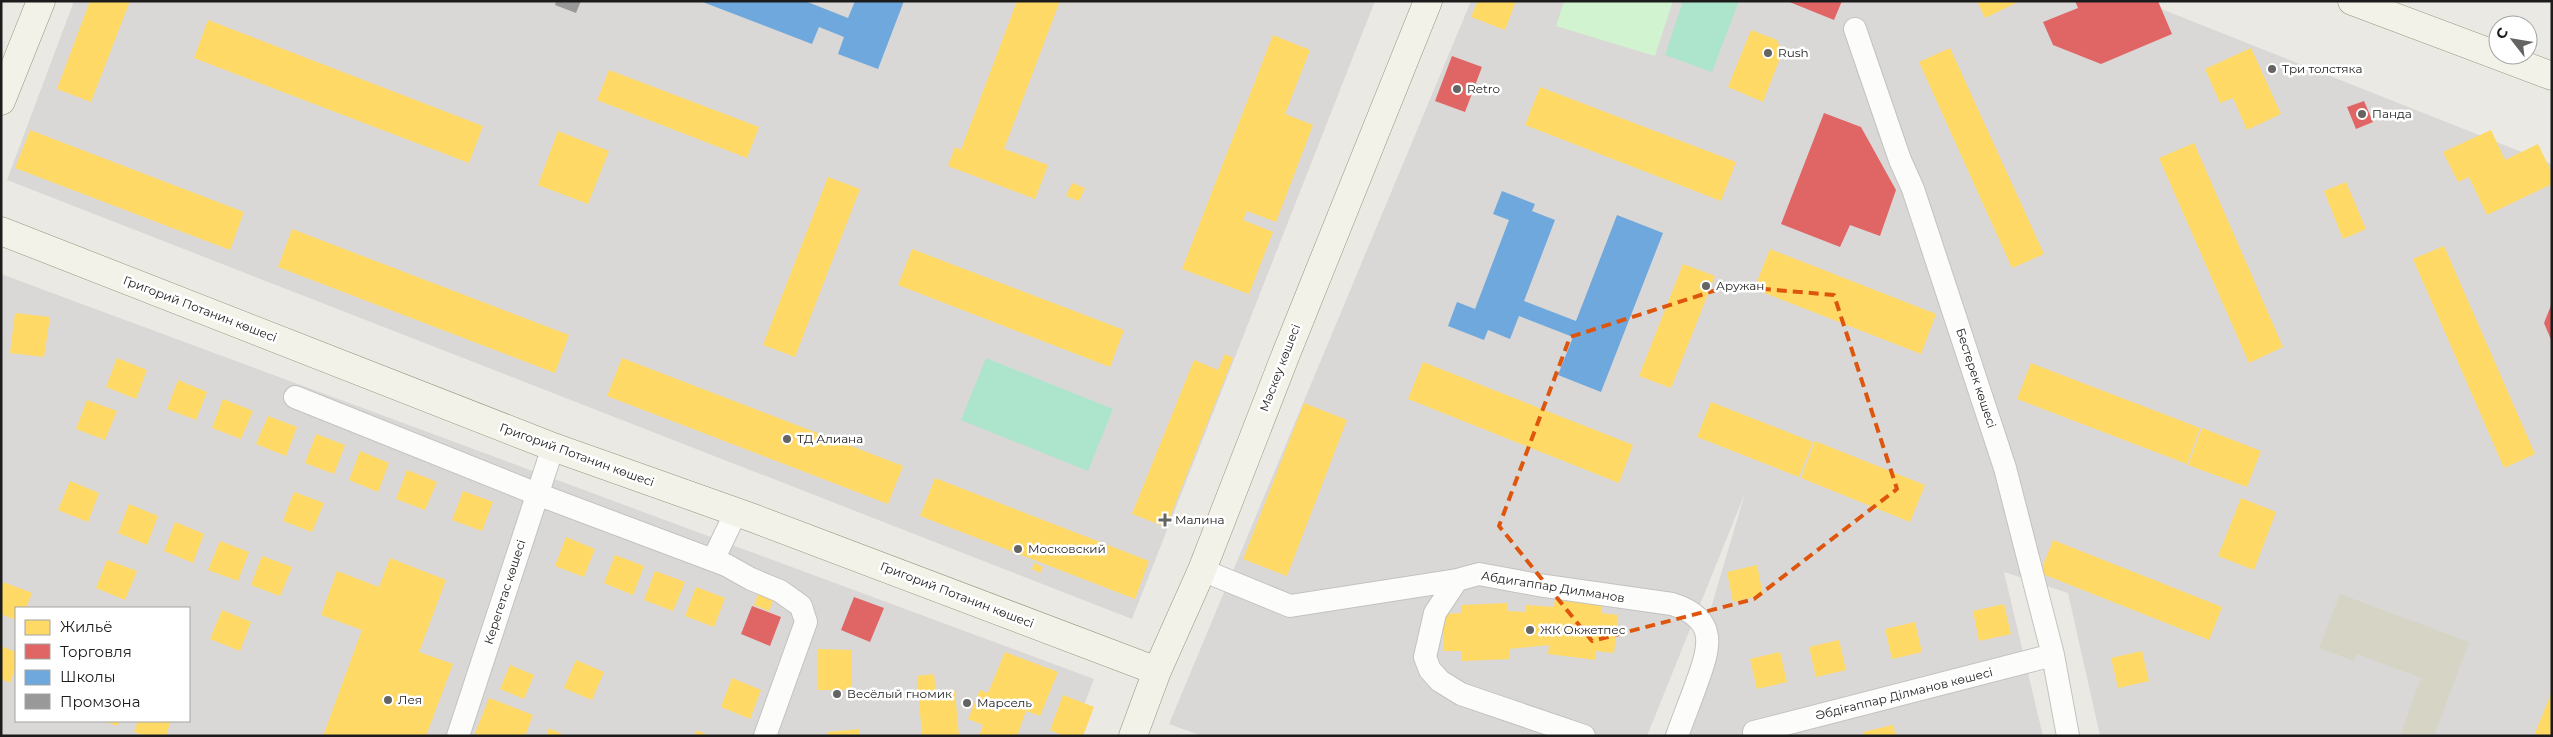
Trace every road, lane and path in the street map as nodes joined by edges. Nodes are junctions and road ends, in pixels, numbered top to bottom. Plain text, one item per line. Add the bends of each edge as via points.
1 (41, 1) edge
2 (1428, 1) edge
3 (2352, 1) edge
4 (1855, 29) dead end
5 (2552, 76) edge
6 (1, 101) edge
7 (1, 231) edge
8 (294, 397) dead end
9 (553, 448) junction
10 (537, 494) junction
11 (736, 512) junction
12 (714, 560) junction
13 (1202, 570) junction
14 (1457, 580) junction
15 (2054, 655) junction
16 (1157, 670) junction
17 (1754, 732) dead end
18 (458, 736) edge
19 (765, 736) edge
20 (1133, 736) edge
21 (1584, 736) edge
22 (1677, 736) edge
23 (2068, 736) edge

1 - 6 street
2 - 13 street, Мәскеу көшесі
3 - 5 street
4 - 15 street, Бестерек көшесі via 1900,160 1914,189 2006,468
7 - 9 street, Григорий Потанин көшесі
8 - 10 street
9 - 10 street, Керегетас көшесі
9 - 11 street, Григорий Потанин көшесі
10 - 12 street
10 - 18 street, Керегетас көшесі
11 - 12 street
11 - 16 street, Григорий Потанин көшесі
12 - 19 street via 780,591 801,606 806,622
13 - 14 street via 1290,606
13 - 16 street, Мәскеу көшесі
14 - 21 street via 1435,613 1425,657 1430,670 1440,681 1461,694
14 - 22 street, Абдигаппар Дилманов via 1479,574 1687,609 1700,619 1704,627 1707,654
15 - 17 street, Әбдіғаппар Ділманов көшесі
15 - 23 street, Бестерек көшесі
16 - 20 street, Мәскеу көшесі

